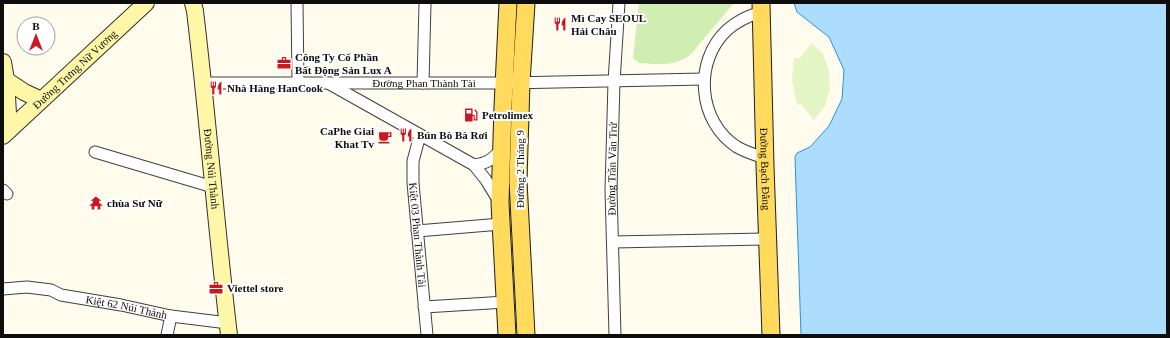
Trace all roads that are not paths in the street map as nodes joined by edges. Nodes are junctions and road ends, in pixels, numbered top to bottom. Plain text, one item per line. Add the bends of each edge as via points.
1 (146, 3) edge
2 (193, 3) edge
3 (297, 3) edge
4 (425, 3) edge
5 (508, 3) edge
6 (526, 3) edge
7 (619, 3) edge
8 (761, 7) edge
9 (3, 62) edge
10 (704, 79) junction
11 (6, 80) junction
12 (298, 82) junction
13 (614, 82) junction
14 (204, 83) junction
15 (328, 83) junction
16 (423, 83) junction
17 (504, 83) junction
18 (521, 83) junction
19 (41, 100) junction
20 (6, 133) edge
21 (420, 135) junction
22 (501, 150) junction
23 (95, 152) dead end
24 (765, 158) junction
25 (474, 165) junction
26 (213, 187) junction
27 (500, 203) junction
28 (501, 224) junction
29 (417, 231) junction
30 (768, 239) junction
31 (613, 242) junction
32 (3, 290) edge
33 (506, 302) junction
34 (424, 307) junction
35 (172, 316) junction
36 (228, 329) edge
37 (167, 335) edge
38 (427, 335) edge
39 (507, 335) edge
40 (526, 335) edge
41 (615, 335) edge
42 (771, 335) edge

1 - 19 main road, Đường Trưng Nữ Vương
2 - 14 main road, Đường Núi Thành
3 - 12 street
4 - 16 street
5 - 17 main road, Đường 2 Tháng 9
6 - 18 main road, Đường 2 Tháng 9
7 - 13 street, Đường Trần Văn Trứ
8 - 10 street via 722,36 710,53
8 - 24 main road, Đường Bạch Đằng
9 - 11 main road
10 - 13 street, Đường Phan Thành Tài
10 - 24 street via 704,95 708,110 724,136 750,154
11 - 19 main road
11 - 20 main road
12 - 14 street, Đường Phan Thành Tài
12 - 15 street, Đường Phan Thành Tài
13 - 18 street, Đường Phan Thành Tài
13 - 31 street, Đường Trần Văn Trứ via 611,190
14 - 26 main road, Đường Núi Thành
15 - 16 street, Đường Phan Thành Tài
15 - 21 street, Đường Phan Thành Tài
16 - 17 street, Đường Phan Thành Tài
17 - 18 street, Đường Phan Thành Tài
17 - 22 main road, Đường 2 Tháng 9
18 - 40 main road, Đường 2 Tháng 9 via 518,181
19 - 20 main road, Đường Trưng Nữ Vương
21 - 25 street, Đường Phan Thành Tài
21 - 29 street, Kiệt 03 Phan Thành Tài via 413,161
22 - 25 street via 486,164
22 - 27 main road, Đường 2 Tháng 9
23 - 26 street
24 - 30 main road, Đường Bạch Đằng
25 - 27 street, Đường Phan Thành Tài
26 - 36 main road, Đường Núi Thành
27 - 28 main road, Đường 2 Tháng 9
28 - 29 street
28 - 33 main road, Đường 2 Tháng 9
29 - 34 street, Kiệt 03 Phan Thành Tài
30 - 31 street
30 - 42 main road, Đường Bạch Đằng
31 - 41 street, Đường Trần Văn Trứ
32 - 35 street, Kiệt 62 Núi Thành via 27,287 51,290 61,295
33 - 34 street
33 - 39 main road, Đường 2 Tháng 9
34 - 38 street, Kiệt 03 Phan Thành Tài
35 - 36 street, Kiệt 62 Núi Thành
35 - 37 street

